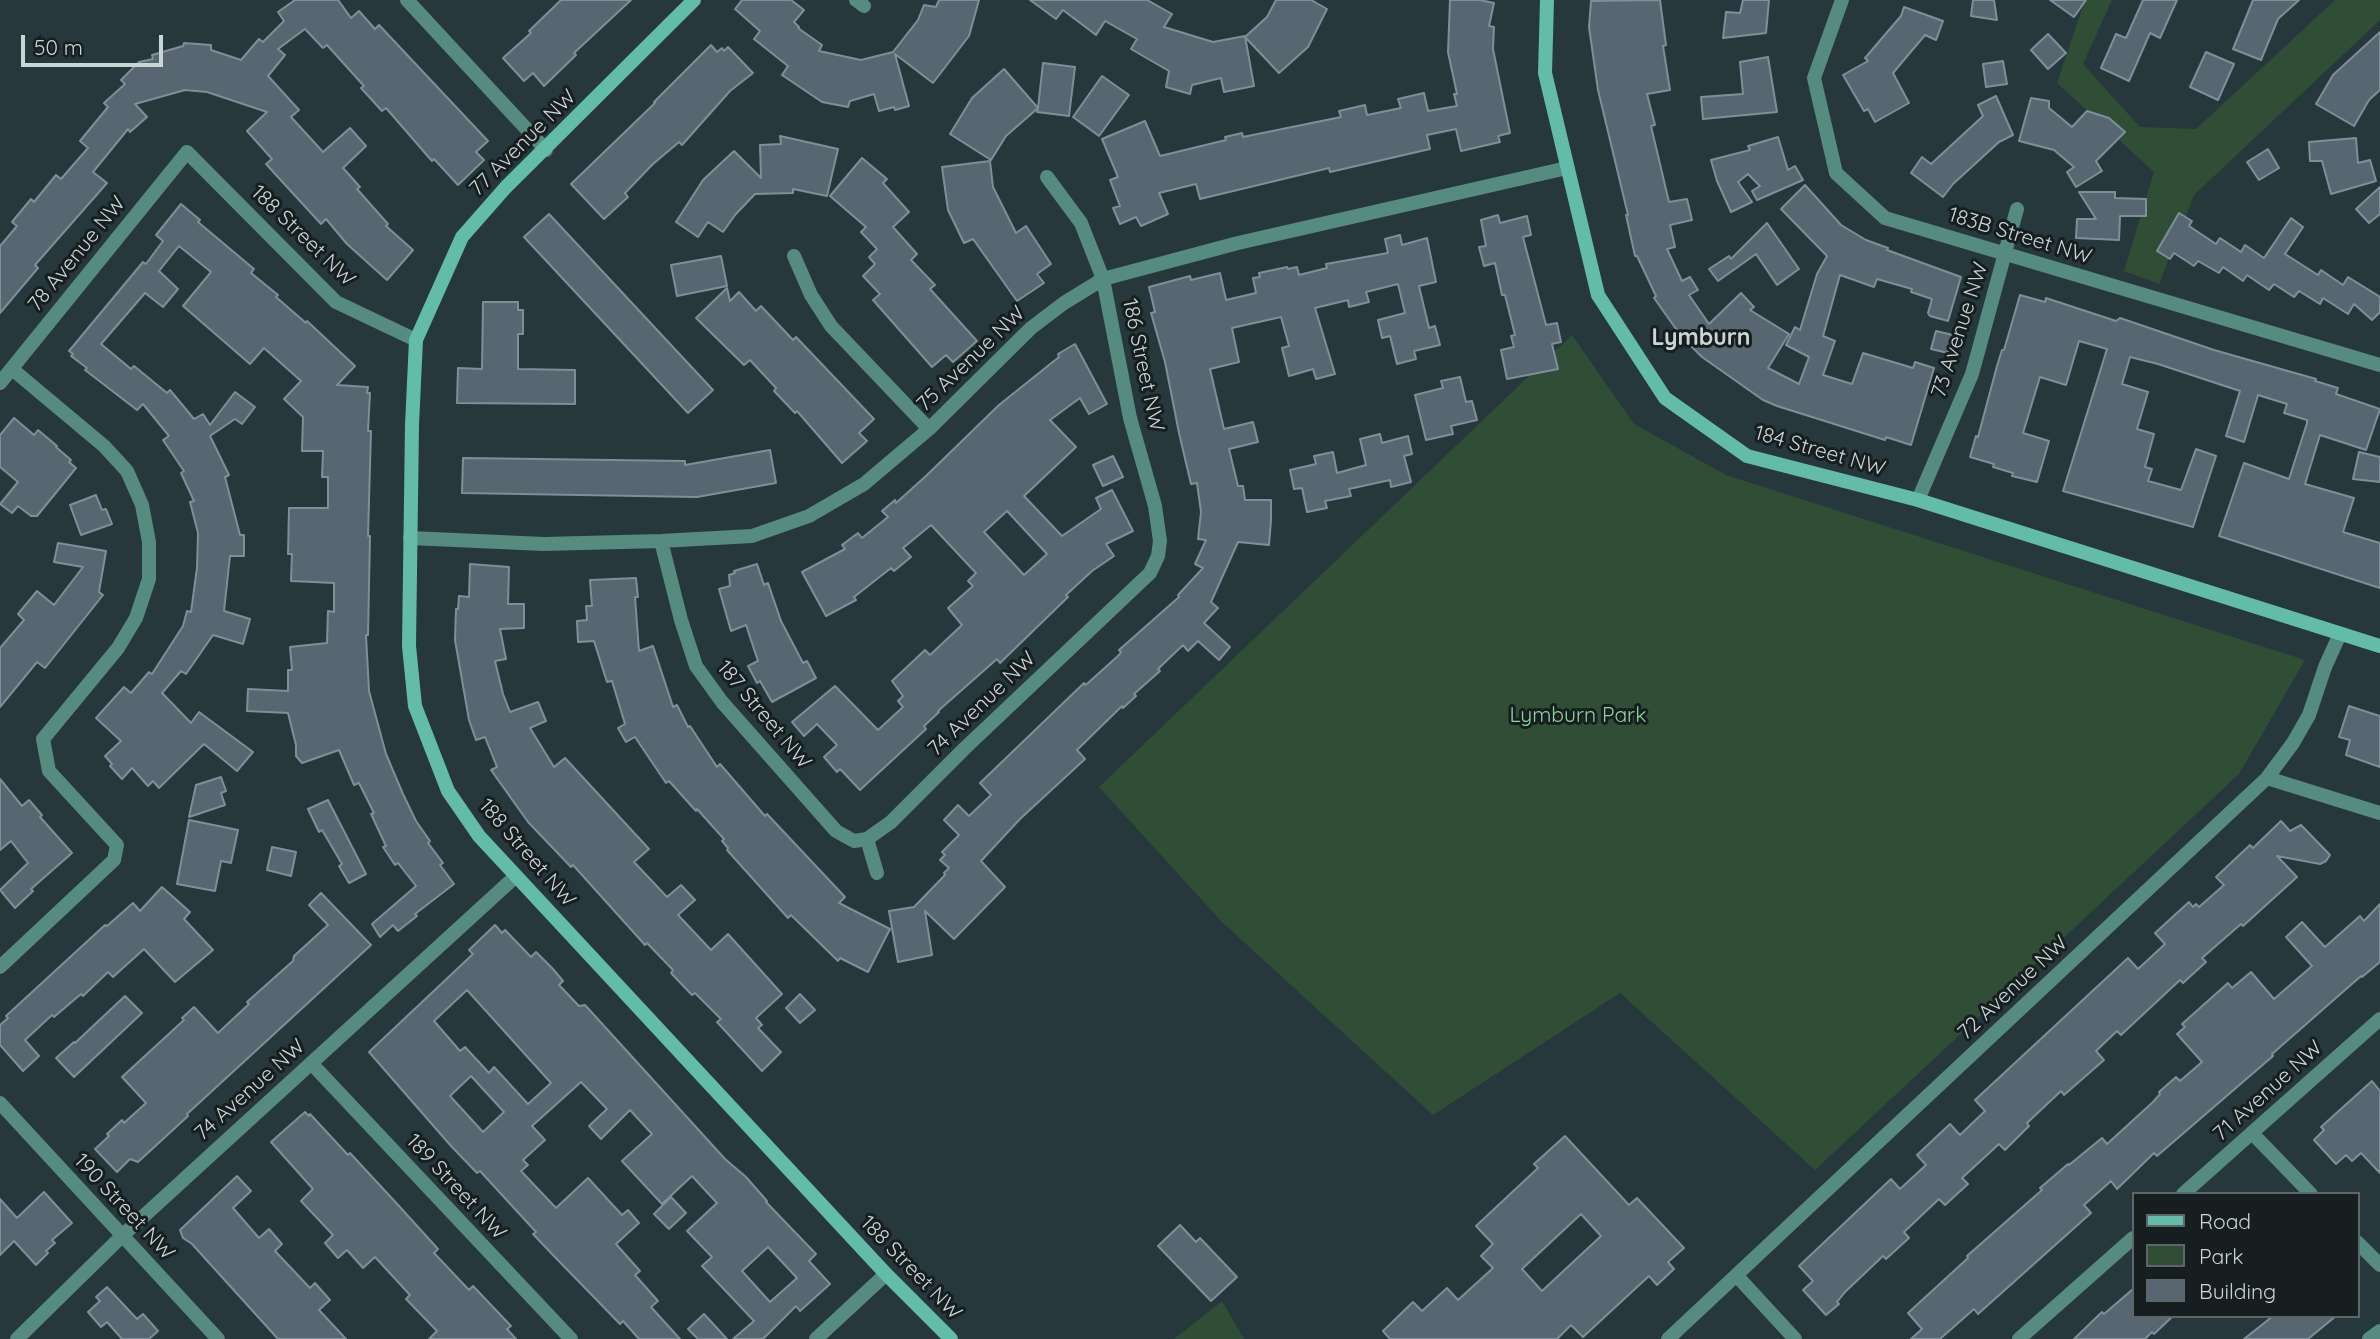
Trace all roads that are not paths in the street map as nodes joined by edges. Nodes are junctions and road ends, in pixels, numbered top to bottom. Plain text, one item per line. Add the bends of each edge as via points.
1 (407, 0) edge
2 (694, 0) edge
3 (1547, 0) edge
4 (1842, 0) edge
5 (546, 150) junction
6 (187, 152) joint
7 (1567, 168) junction
8 (1047, 177) dead end
9 (2017, 209) dead end
10 (2006, 254) junction
11 (794, 256) dead end
12 (1103, 279) junction
13 (416, 340) junction
14 (2380, 365) edge
15 (12, 369) junction
16 (0, 383) edge
17 (929, 429) junction
18 (1918, 500) junction
19 (410, 538) junction
20 (661, 541) junction
21 (1150, 573) joint
22 (2340, 634) junction
23 (2380, 646) edge
24 (2267, 778) junction
25 (2380, 813) edge
26 (867, 839) junction
27 (877, 873) dead end
28 (516, 876) junction
29 (0, 967) edge
30 (2380, 1019) edge
31 (311, 1063) junction
32 (0, 1103) edge
33 (2252, 1133) junction
34 (2185, 1192) edge
35 (2309, 1192) edge
36 (122, 1236) junction
37 (2132, 1239) edge
38 (2359, 1244) edge
39 (2380, 1265) edge
40 (886, 1274) junction
41 (1737, 1276) junction
42 (2380, 1331) edge
43 (17, 1339) edge
44 (218, 1339) edge
45 (570, 1339) edge
46 (816, 1339) edge
47 (951, 1339) edge
48 (1668, 1339) edge
49 (1795, 1339) edge
50 (2019, 1339) edge
51 (2369, 1339) edge

1 - 5 street
2 - 5 street, 77 Avenue NW
3 - 7 street, 184 Street NW via 1545,73
4 - 10 street, 183B Street NW via 1814,78 1836,173 1885,218
5 - 13 street, 77 Avenue NW via 462,237
6 - 13 street, 188 Street NW via 336,302
6 - 15 street, 78 Avenue NW
7 - 12 street, 75 Avenue NW via 1238,243
7 - 18 street, 184 Street NW via 1598,295 1665,398 1747,456
8 - 12 street, 186 Street NW via 1081,223
9 - 10 street, 73 Avenue NW
10 - 14 street, 183B Street NW
10 - 18 street, 73 Avenue NW via 1972,374
11 - 17 street via 831,326
12 - 17 street, 75 Avenue NW via 1031,328
12 - 21 street, 186 Street NW via 1130,418 1155,506 1160,541
13 - 19 street, 188 Street NW
15 - 16 street, 78 Avenue NW
15 - 29 street via 127,471 142,505 149,541 149,579 136,618 118,648 43,739 49,771 117,845 114,860
17 - 20 street, 75 Avenue NW via 864,484 809,516 752,536
18 - 22 street, 184 Street NW
19 - 20 street, 75 Avenue NW via 544,544
19 - 28 street, 188 Street NW via 409,646 415,706 448,791 479,836
20 - 26 street, 187 Street NW via 696,666 836,831 854,841
21 - 26 street, 74 Avenue NW via 891,822
22 - 23 street, 184 Street NW
22 - 24 street, 72 Avenue NW via 2309,715
24 - 25 street
24 - 41 street, 72 Avenue NW
26 - 27 street
28 - 31 street, 74 Avenue NW
28 - 40 street, 188 Street NW
30 - 33 street, 71 Avenue NW
31 - 36 street, 74 Avenue NW
31 - 45 street, 189 Street NW
32 - 36 street, 190 Street NW
33 - 34 street, 71 Avenue NW
33 - 35 street
36 - 43 street, 74 Avenue NW
36 - 44 street, 190 Street NW
37 - 50 street
38 - 39 street
40 - 46 street
40 - 47 street, 188 Street NW
41 - 48 street, 72 Avenue NW
41 - 49 street
42 - 51 street

